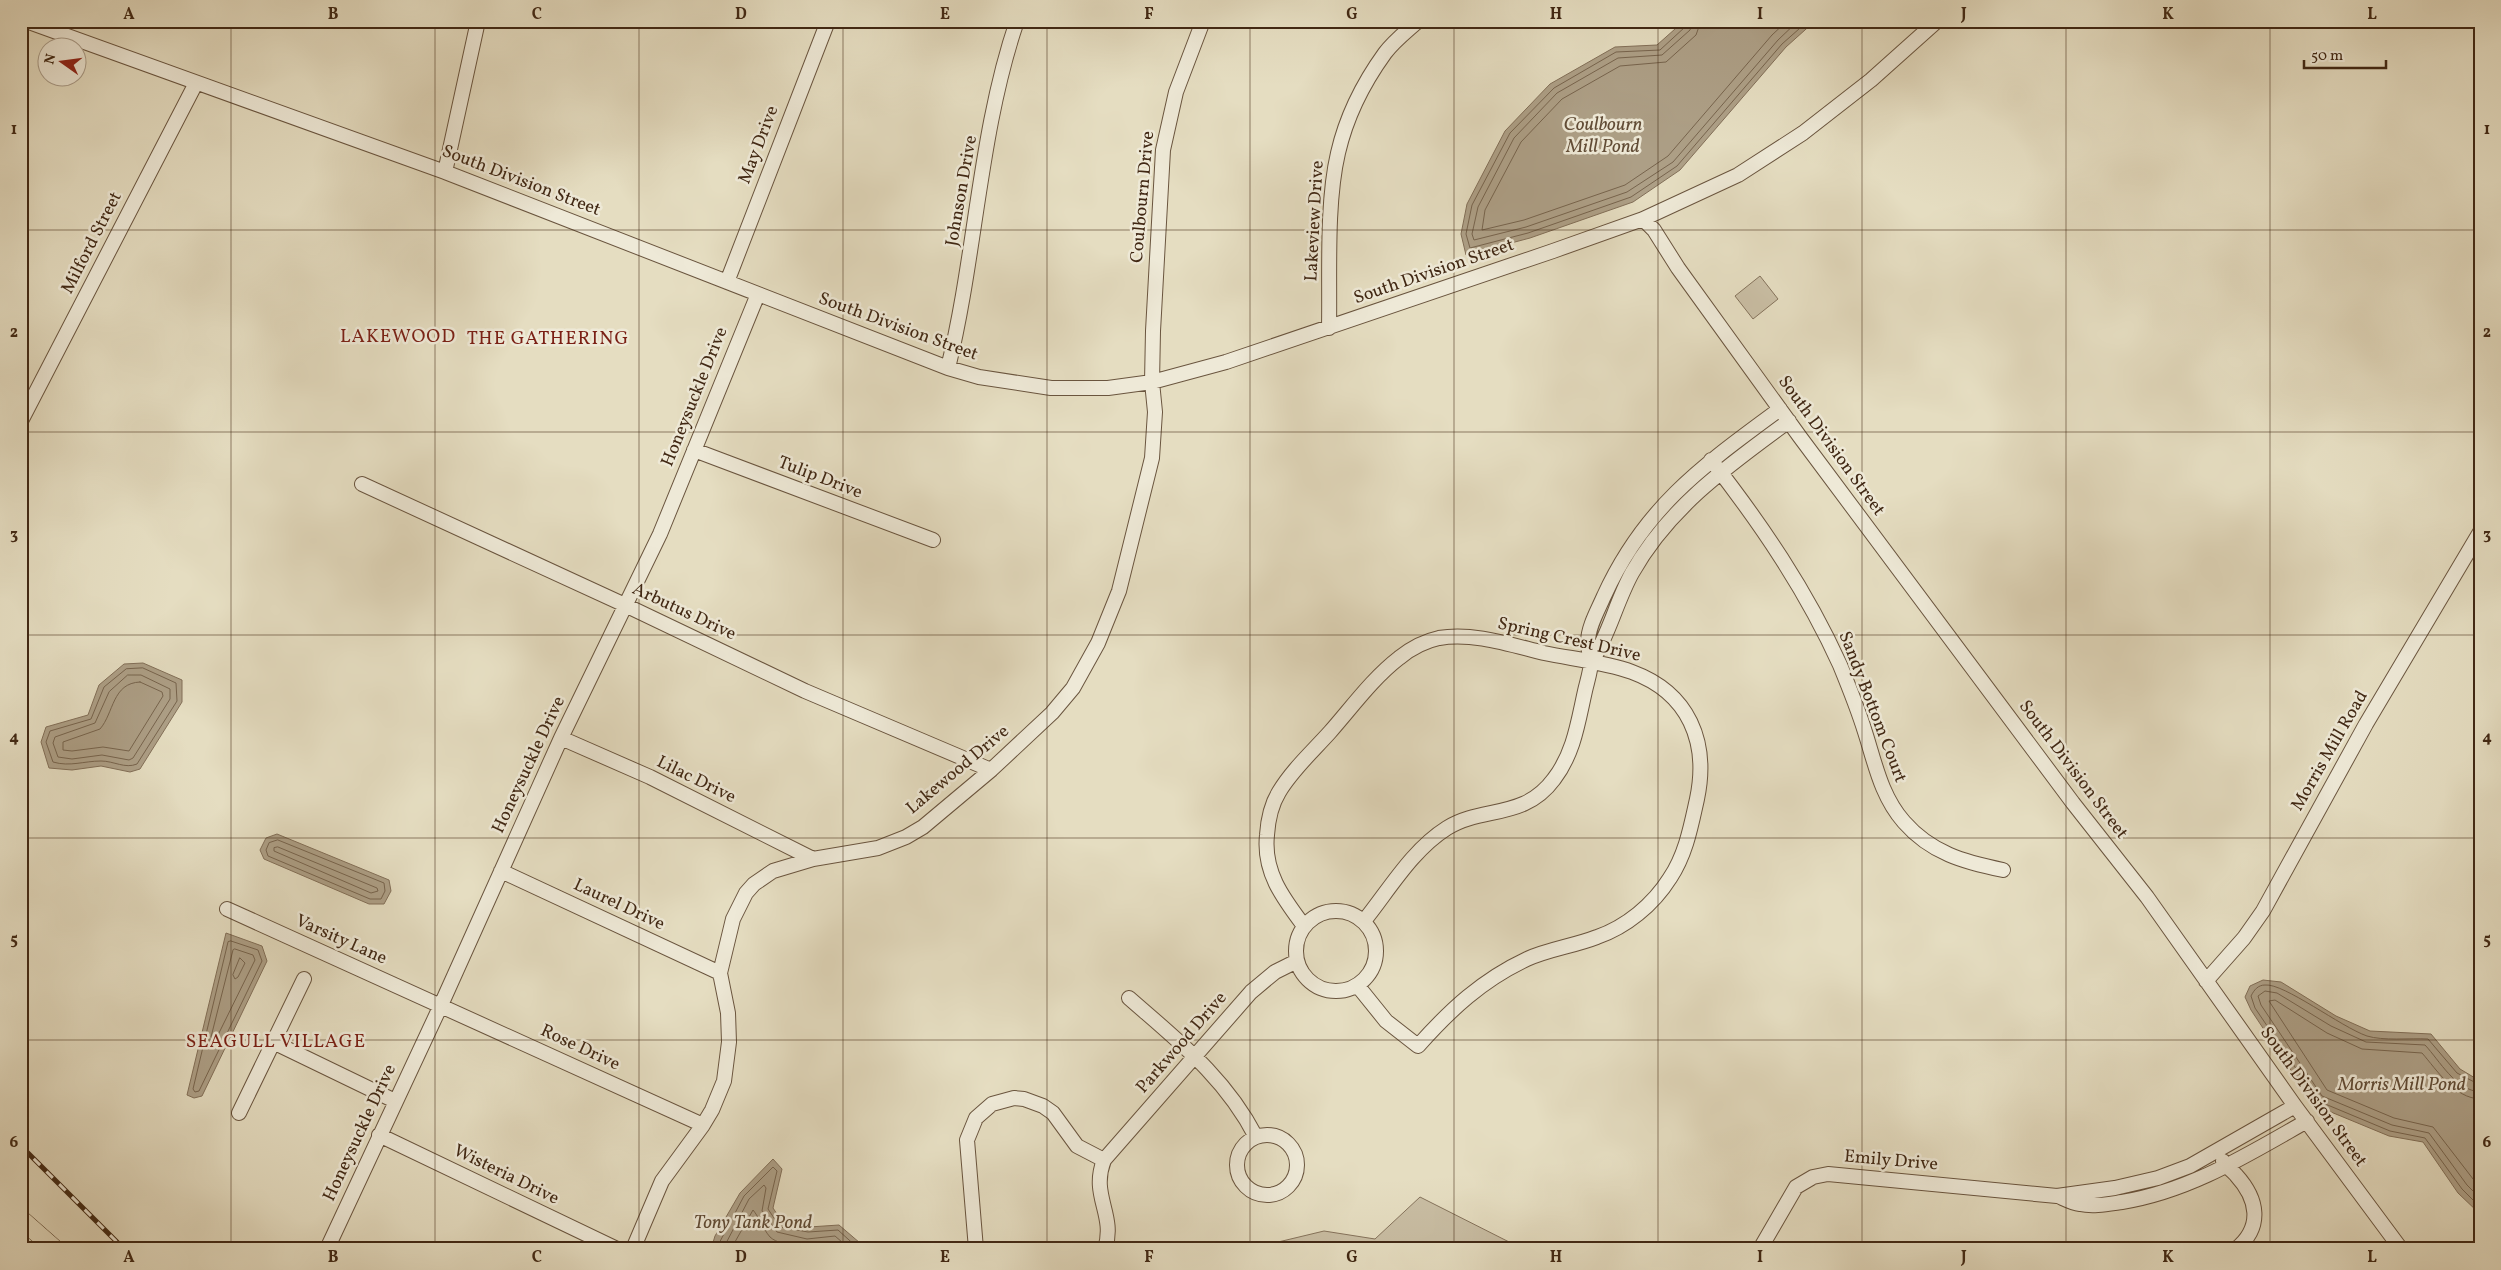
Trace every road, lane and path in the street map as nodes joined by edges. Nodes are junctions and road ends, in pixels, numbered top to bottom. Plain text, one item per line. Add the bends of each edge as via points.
1 (26, 21) edge
2 (478, 21) edge
3 (828, 21) edge
4 (1017, 21) edge
5 (1202, 21) edge
6 (1418, 21) edge
7 (1938, 21) edge
8 (196, 83) junction
9 (445, 172) junction
10 (1643, 218) junction
11 (727, 282) junction
12 (758, 294) junction
13 (1328, 328) junction
14 (948, 368) junction
15 (1152, 382) junction
16 (1780, 409) junction
17 (21, 420) edge
18 (1789, 421) junction
19 (694, 450) junction
20 (1711, 460) junction
21 (1720, 472) junction
22 (362, 484) dead end
23 (2480, 532) edge
24 (933, 540) dead end
25 (625, 605) junction
26 (1591, 663) junction
27 (561, 738) junction
28 (991, 770) junction
29 (813, 859) junction
30 (2003, 870) dead end
31 (501, 871) junction
32 (227, 909) dead end
33 (1364, 921) junction
34 (1304, 926) junction
35 (1297, 961) junction
36 (720, 973) junction
37 (304, 978) dead end
38 (2206, 981) junction
39 (1357, 985) junction
40 (1129, 998) dead end
41 (441, 1005) junction
42 (273, 1042) junction
43 (1195, 1056) junction
44 (395, 1101) junction
45 (2295, 1106) junction
46 (239, 1113) dead end
47 (2306, 1121) junction
48 (703, 1125) junction
49 (379, 1135) junction
50 (1256, 1137) junction
51 (2219, 1151) junction
52 (1104, 1160) junction
53 (2226, 1167) junction
54 (2057, 1196) junction
55 (21, 1218) edge
56 (55, 1249) edge
57 (326, 1249) edge
58 (617, 1249) edge
59 (634, 1249) edge
60 (976, 1249) edge
61 (1105, 1249) edge
62 (1760, 1249) edge
63 (2236, 1249) edge
64 (2401, 1249) edge

1 - 8 street, South Division Street
2 - 9 street
3 - 11 street, May Drive
4 - 14 street, Johnson Drive via 986,157 959,324
5 - 15 street, Coulbourn Drive via 1176,92 1163,150
6 - 13 street, Lakeview Drive via 1386,52 1374,71 1349,120 1338,153 1331,229
7 - 10 street via 1803,134 1738,175
8 - 9 street, South Division Street via 330,128
8 - 17 street, Milford Street
9 - 11 street, South Division Street
10 - 13 street, South Division Street
10 - 16 street, South Division Street
11 - 12 street, South Division Street
12 - 14 street, South Division Street
12 - 19 street, Honeysuckle Drive
13 - 15 street, South Division Street via 1226,362
14 - 15 street, South Division Street via 1052,388 1108,388
15 - 28 street, Lakewood Drive via 1155,412 1152,458 1109,620 1073,688 1052,713
16 - 18 street, South Division Street
16 - 20 street
18 - 21 street
18 - 38 street, South Division Street via 2073,803 2147,897
19 - 24 street, Tulip Drive
19 - 25 street, Honeysuckle Drive via 660,534
20 - 21 street, Sandy Bottom Court
20 - 26 street via 1662,506 1625,556 1593,624 1588,642
21 - 26 street via 1679,510 1650,545 1625,587 1602,645
21 - 30 street, Sandy Bottom Court via 1783,559 1816,616 1853,696 1879,779 1892,806 1912,831 1933,848 1957,859
22 - 25 street, Arbutus Drive
23 - 38 street, Morris Mill Road via 2366,724 2263,911
25 - 27 street, Honeysuckle Drive
25 - 28 street, Arbutus Drive via 805,691
26 - 33 street via 1570,754 1554,780 1538,795 1516,808 1459,823 1437,835 1419,851
26 - 34 street, Spring Crest Drive via 1480,639 1450,637 1420,644 1398,658 1288,780 1272,806 1266,838 1270,872 1284,900
26 - 39 street, Spring Crest Drive via 1631,672 1663,688 1678,702 1696,734 1702,770 1688,834 1679,862 1660,892 1626,923 1596,938 1544,952 1492,978 1459,1003 1418,1046 1386,1021
27 - 29 street, Lilac Drive via 650,777
27 - 31 street, Honeysuckle Drive
28 - 29 street, Lakewood Drive via 906,837 878,848
29 - 36 street, Lakewood Drive via 773,871 746,893 727,936
31 - 36 street, Laurel Drive
31 - 41 street, Honeysuckle Drive
32 - 41 street, Varsity Lane
33 - 34 street via 1346,912 1326,911
33 - 39 street via 1376,943 1376,956 1372,968
34 - 35 street via 1298,937
35 - 39 street via 1302,972 1320,988 1332,991
35 - 43 street, Parkwood Drive via 1264,980
36 - 48 street, Lakewood Drive via 728,1013 728,1060 719,1092
37 - 42 street
38 - 45 street, South Division Street
40 - 43 street
41 - 44 street, Honeysuckle Drive
41 - 48 street, Rose Drive
42 - 44 street
42 - 46 street
43 - 50 street via 1229,1092
43 - 52 street, Parkwood Drive
44 - 49 street, Honeysuckle Drive
45 - 47 street, South Division Street
45 - 51 street, Emily Drive
47 - 53 street, Emily Drive
47 - 64 street, South Division Street
48 - 59 street, Lakewood Drive via 662,1181
49 - 57 street, Honeysuckle Drive
49 - 58 street, Wisteria Drive
50 - 50 street via 1266,1135 1284,1140 1296,1156 1296,1175 1291,1184 1275,1195 1255,1193 1240,1180 1237,1170 1241,1150
51 - 53 street
51 - 54 street, Emily Drive via 2149,1181
52 - 60 street via 1077,1146 1053,1113 1043,1106 1024,1099 992,1104 976,1118 967,1140
52 - 61 street, Parkwood Drive via 1099,1193 1110,1228
53 - 54 street, Emily Drive via 2190,1184 2130,1200 2079,1204
53 - 63 street via 2243,1184 2254,1213 2255,1222 2250,1236
54 - 62 street, Emily Drive via 1828,1174 1813,1177 1796,1187
55 - 56 main road

